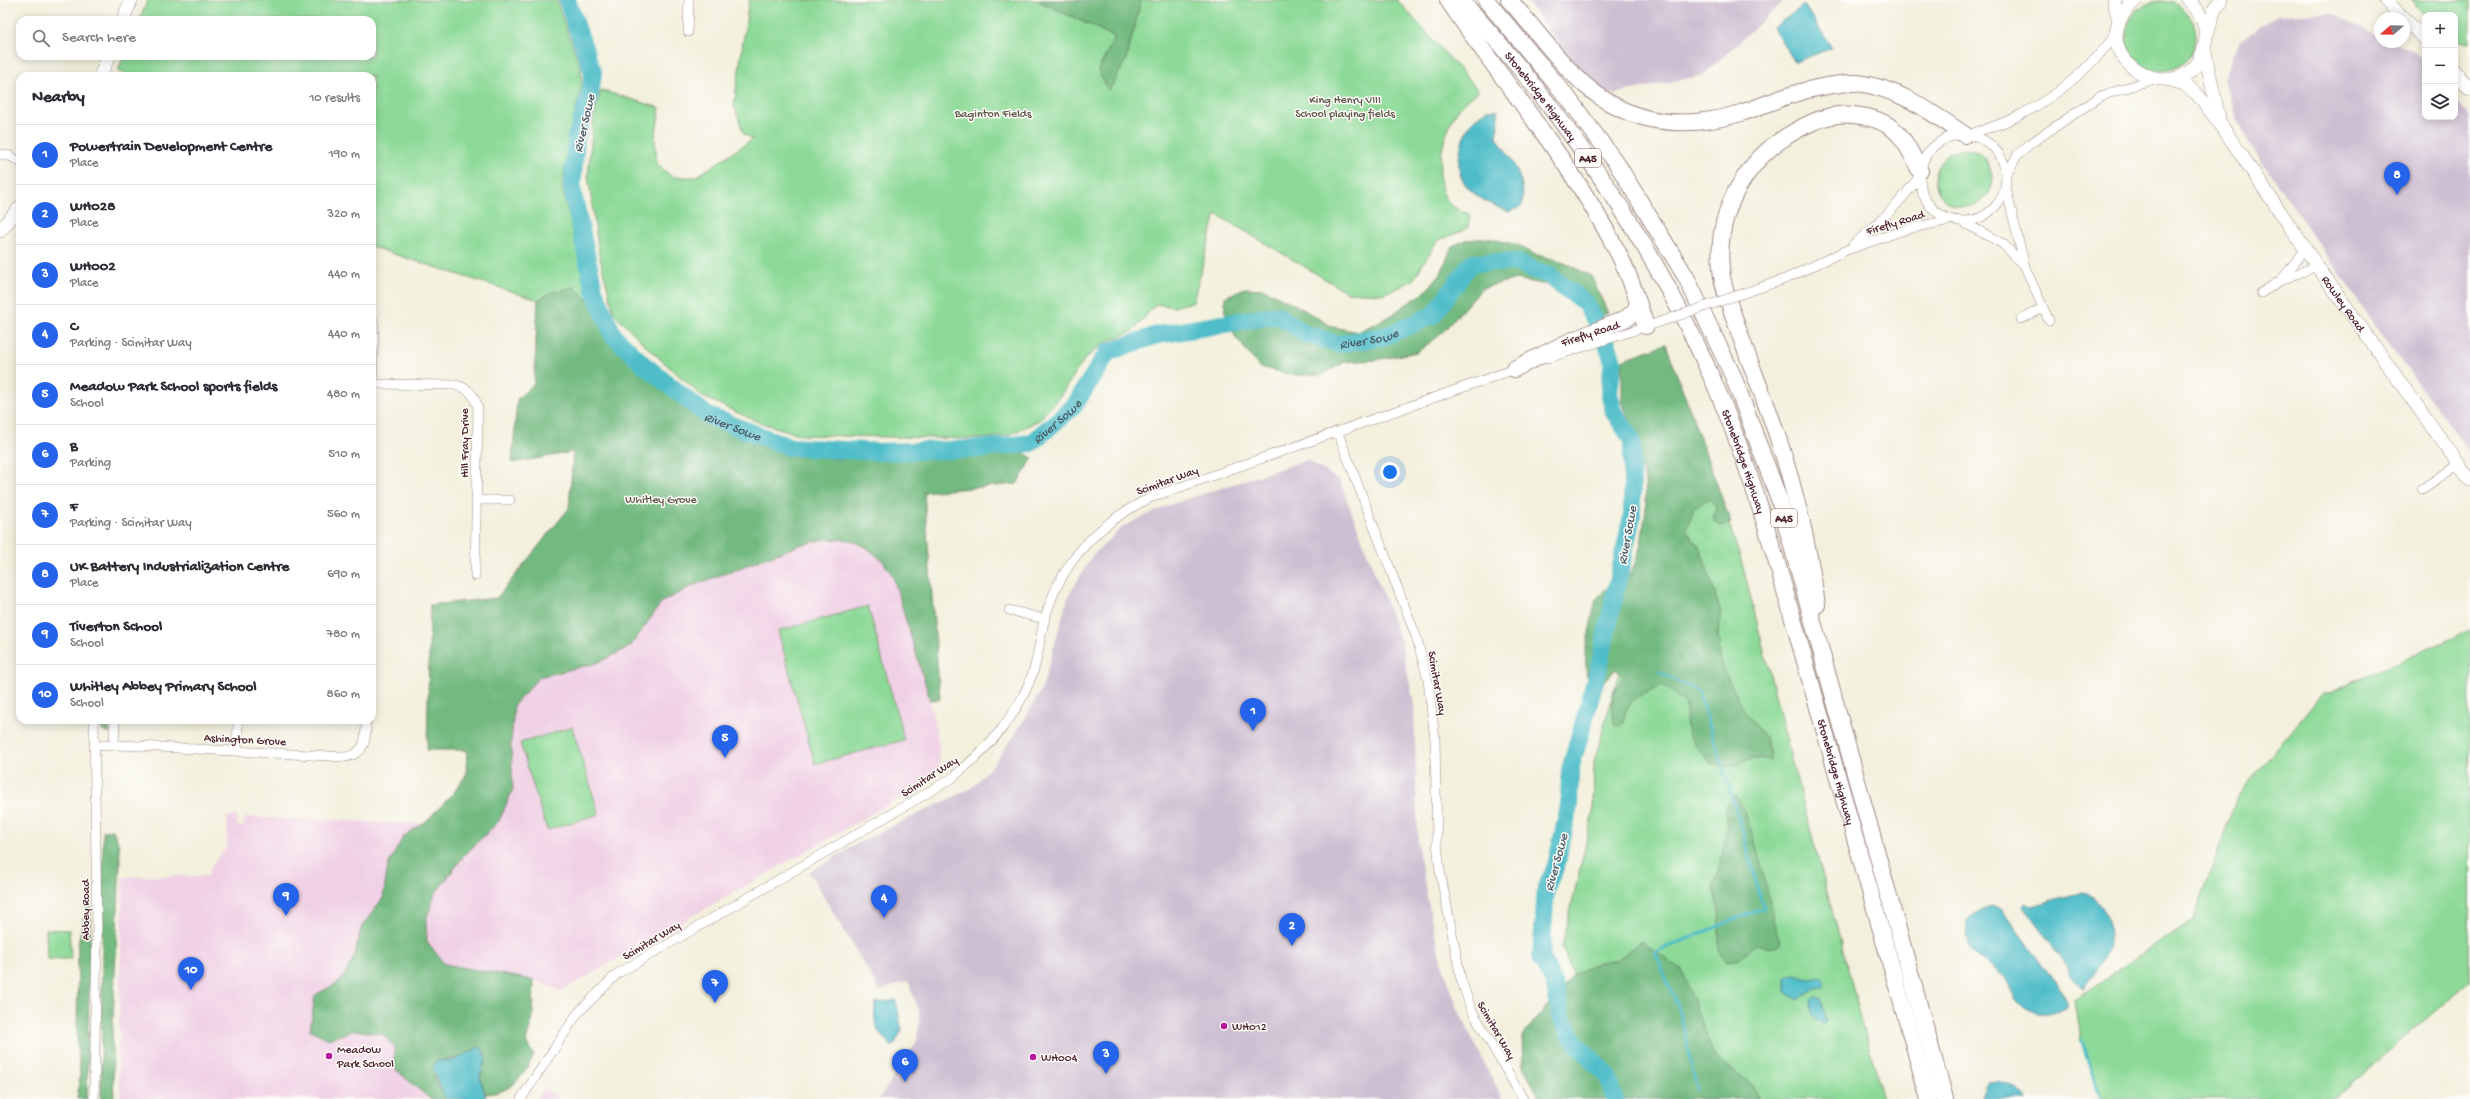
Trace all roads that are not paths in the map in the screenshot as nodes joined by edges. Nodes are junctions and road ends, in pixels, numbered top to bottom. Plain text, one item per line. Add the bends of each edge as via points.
1 (131, 0) edge
2 (689, 0) edge
3 (1448, 0) edge
4 (1461, 0) edge
5 (1486, 0) edge
6 (1509, 0) edge
7 (2114, 0) edge
8 (2136, 0) edge
9 (2188, 0) edge
10 (2221, 0) edge
11 (2385, 0) edge
12 (125, 16) edge
13 (2118, 27) junction
14 (688, 32) dead end
15 (2206, 36) junction
16 (2422, 36) edge
17 (2204, 49) junction
18 (107, 60) edge
19 (102, 72) edge
20 (2458, 75) edge
21 (2154, 79) junction
22 (2167, 79) junction
23 (2470, 88) edge
24 (2221, 125) junction
25 (1967, 135) junction
26 (0, 154) edge
27 (16, 160) edge
28 (1920, 173) junction
29 (2006, 175) junction
30 (2006, 187) junction
31 (16, 212) edge
32 (1950, 220) junction
33 (1962, 221) junction
34 (0, 231) edge
35 (1847, 250) junction
36 (2305, 250) junction
37 (2317, 266) junction
38 (2026, 267) junction
39 (2282, 280) junction
40 (2261, 293) dead end
41 (1638, 303) junction
42 (2043, 308) junction
43 (2020, 319) dead end
44 (2049, 321) dead end
45 (1653, 324) junction
46 (1629, 325) junction
47 (1514, 369) joint
48 (376, 384) edge
49 (1338, 433) junction
50 (2459, 464) junction
51 (2470, 480) edge
52 (2422, 489) dead end
53 (476, 500) junction
54 (510, 500) dead end
55 (474, 576) dead end
56 (1009, 610) dead end
57 (1044, 619) junction
58 (1827, 672) junction
59 (94, 724) edge
60 (115, 724) edge
61 (238, 724) edge
62 (366, 724) edge
63 (114, 745) junction
64 (94, 746) junction
65 (236, 750) junction
66 (94, 1099) edge
67 (521, 1099) edge
68 (1523, 1099) edge
69 (1929, 1099) edge
70 (1945, 1099) edge

1 - 12 street
2 - 14 street
3 - 41 highway via 1586,195 1616,247
4 - 69 highway, Stonebridge Highway / A45 via 1520,68 1592,164 1632,226 1673,298 1712,378 1740,450 1779,568
5 - 58 highway, Stonebridge Highway / A45 via 1568,98 1617,164 1686,277 1733,376 1766,460
6 - 25 highway via 1581,80 1602,98 1634,115 1681,123 1711,121 1806,90 1833,84 1856,83 1887,90 1910,99
7 - 13 street
8 - 13 street via 2124,10
9 - 15 street via 2201,15
10 - 15 street via 2215,8
11 - 16 street
13 - 21 street via 2121,55 2139,73
13 - 25 street via 2094,62 2034,107 2014,118
15 - 17 street
17 - 22 street via 2190,70
17 - 24 street, Rowley Road
18 - 19 street
20 - 23 street
21 - 22 street
21 - 29 street via 2101,96 2031,143 2018,154
22 - 24 street, Rowley Road via 2184,84 2197,94
24 - 36 street, Rowley Road
25 - 28 street via 1952,136 1931,149 1924,159
25 - 29 street via 1990,144 2004,163
26 - 27 street
28 - 32 street via 1925,198 1931,207
28 - 35 street, Firefly Road via 1903,200 1887,217
28 - 58 highway via 1908,146 1892,126 1869,116 1849,114 1830,117 1795,131 1772,146 1753,165 1739,186 1726,215 1721,269 1730,308 1766,401 1796,494 1808,540
29 - 30 street
30 - 33 street via 1998,203 1986,215
30 - 38 street
31 - 34 street
32 - 33 street
32 - 35 street, Firefly Road via 1907,229
33 - 38 street via 2003,244
35 - 45 street, Firefly Road, bridge via 1785,279
36 - 37 street, Rowley Road
36 - 39 street
37 - 39 street
37 - 50 street, Rowley Road
38 - 42 street
39 - 40 street
41 - 45 highway
41 - 46 highway
42 - 43 street
42 - 44 street
45 - 46 street, Firefly Road
46 - 47 highway
47 - 49 street
48 - 53 street, Hill Fray Drive via 455,385 471,393 478,409
49 - 57 street, Scimitar Way via 1152,497 1116,517 1093,534 1079,551 1054,591
49 - 68 street, Scimitar Way via 1416,636 1428,680 1435,739 1437,843 1460,979 1471,1009
50 - 51 street, Rowley Road
50 - 52 street
53 - 54 street
53 - 55 street, Hill Fray Drive
56 - 57 street
57 - 67 street, Scimitar Way via 1034,670 1020,701 990,744 972,761 944,783 617,974 573,1019
58 - 70 highway, Stonebridge Highway / A45
59 - 64 street, Abbey Road
60 - 63 street
61 - 65 street
62 - 65 street, Ashington Grove via 366,742 353,756
63 - 64 street, Ashington Grove
63 - 65 street, Ashington Grove
64 - 66 street, Abbey Road via 97,929

